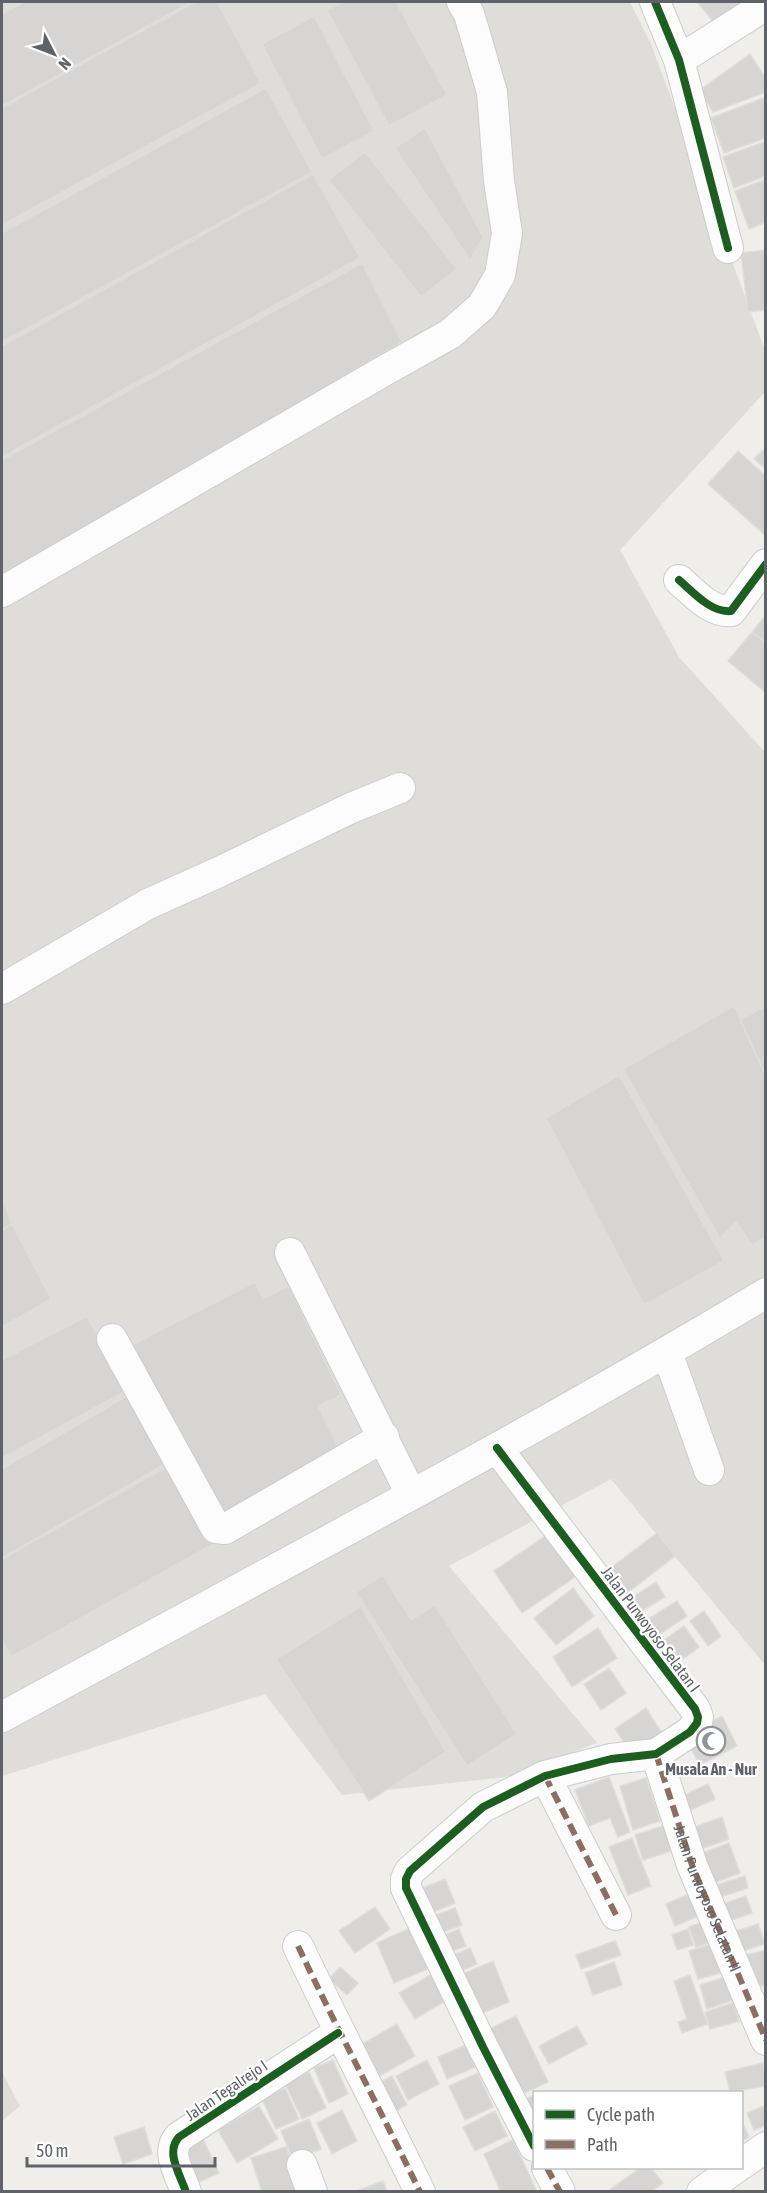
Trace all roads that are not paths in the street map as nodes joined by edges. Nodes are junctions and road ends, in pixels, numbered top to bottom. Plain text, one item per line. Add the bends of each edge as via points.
1 (462, 2) edge
2 (655, 2) edge
3 (765, 5) edge
4 (679, 60) junction
5 (728, 248) dead end
6 (765, 564) edge
7 (679, 580) dead end
8 (2, 592) edge
9 (400, 788) dead end
10 (2, 989) edge
11 (290, 1253) dead end
12 (765, 1293) edge
13 (112, 1339) dead end
14 (667, 1353) junction
15 (384, 1437) junction
16 (497, 1448) junction
17 (709, 1470) dead end
18 (411, 1494) junction
19 (2, 1717) edge
20 (656, 1754) junction
21 (545, 1776) junction
22 (616, 1915) dead end
23 (298, 1946) dead end
24 (338, 2033) junction
25 (765, 2040) edge
26 (533, 2144) edge
27 (765, 2147) edge
28 (743, 2163) edge
29 (548, 2169) edge
30 (735, 2169) edge
31 (186, 2192) edge
32 (420, 2192) edge
33 (560, 2192) edge
34 (702, 2192) edge

1 - 8 street via 492,92 507,233 500,275 482,306 450,334
2 - 4 street
3 - 4 street
4 - 5 street
6 - 7 street via 731,611 712,607
9 - 10 street via 148,904
11 - 15 street
12 - 14 street
13 - 15 street via 216,1528 225,1529
14 - 16 street
14 - 17 street
15 - 18 street
16 - 18 street
16 - 20 street, Jalan Purwoyoso Selatan I via 695,1709 697,1723 690,1732
18 - 19 street
20 - 21 street, Jalan Purwoyoso Selatan I via 611,1759
20 - 25 street, Jalan Purwoyoso Selatan II via 692,1865
21 - 22 street
21 - 26 street, Jalan Purwoyoso Selatan I via 476,1813 410,1871 406,1879 406,1888
23 - 24 street
24 - 31 street, Jalan Tegalrejo I via 179,2137 172,2152
24 - 32 street
27 - 28 street
29 - 33 street
30 - 34 street

